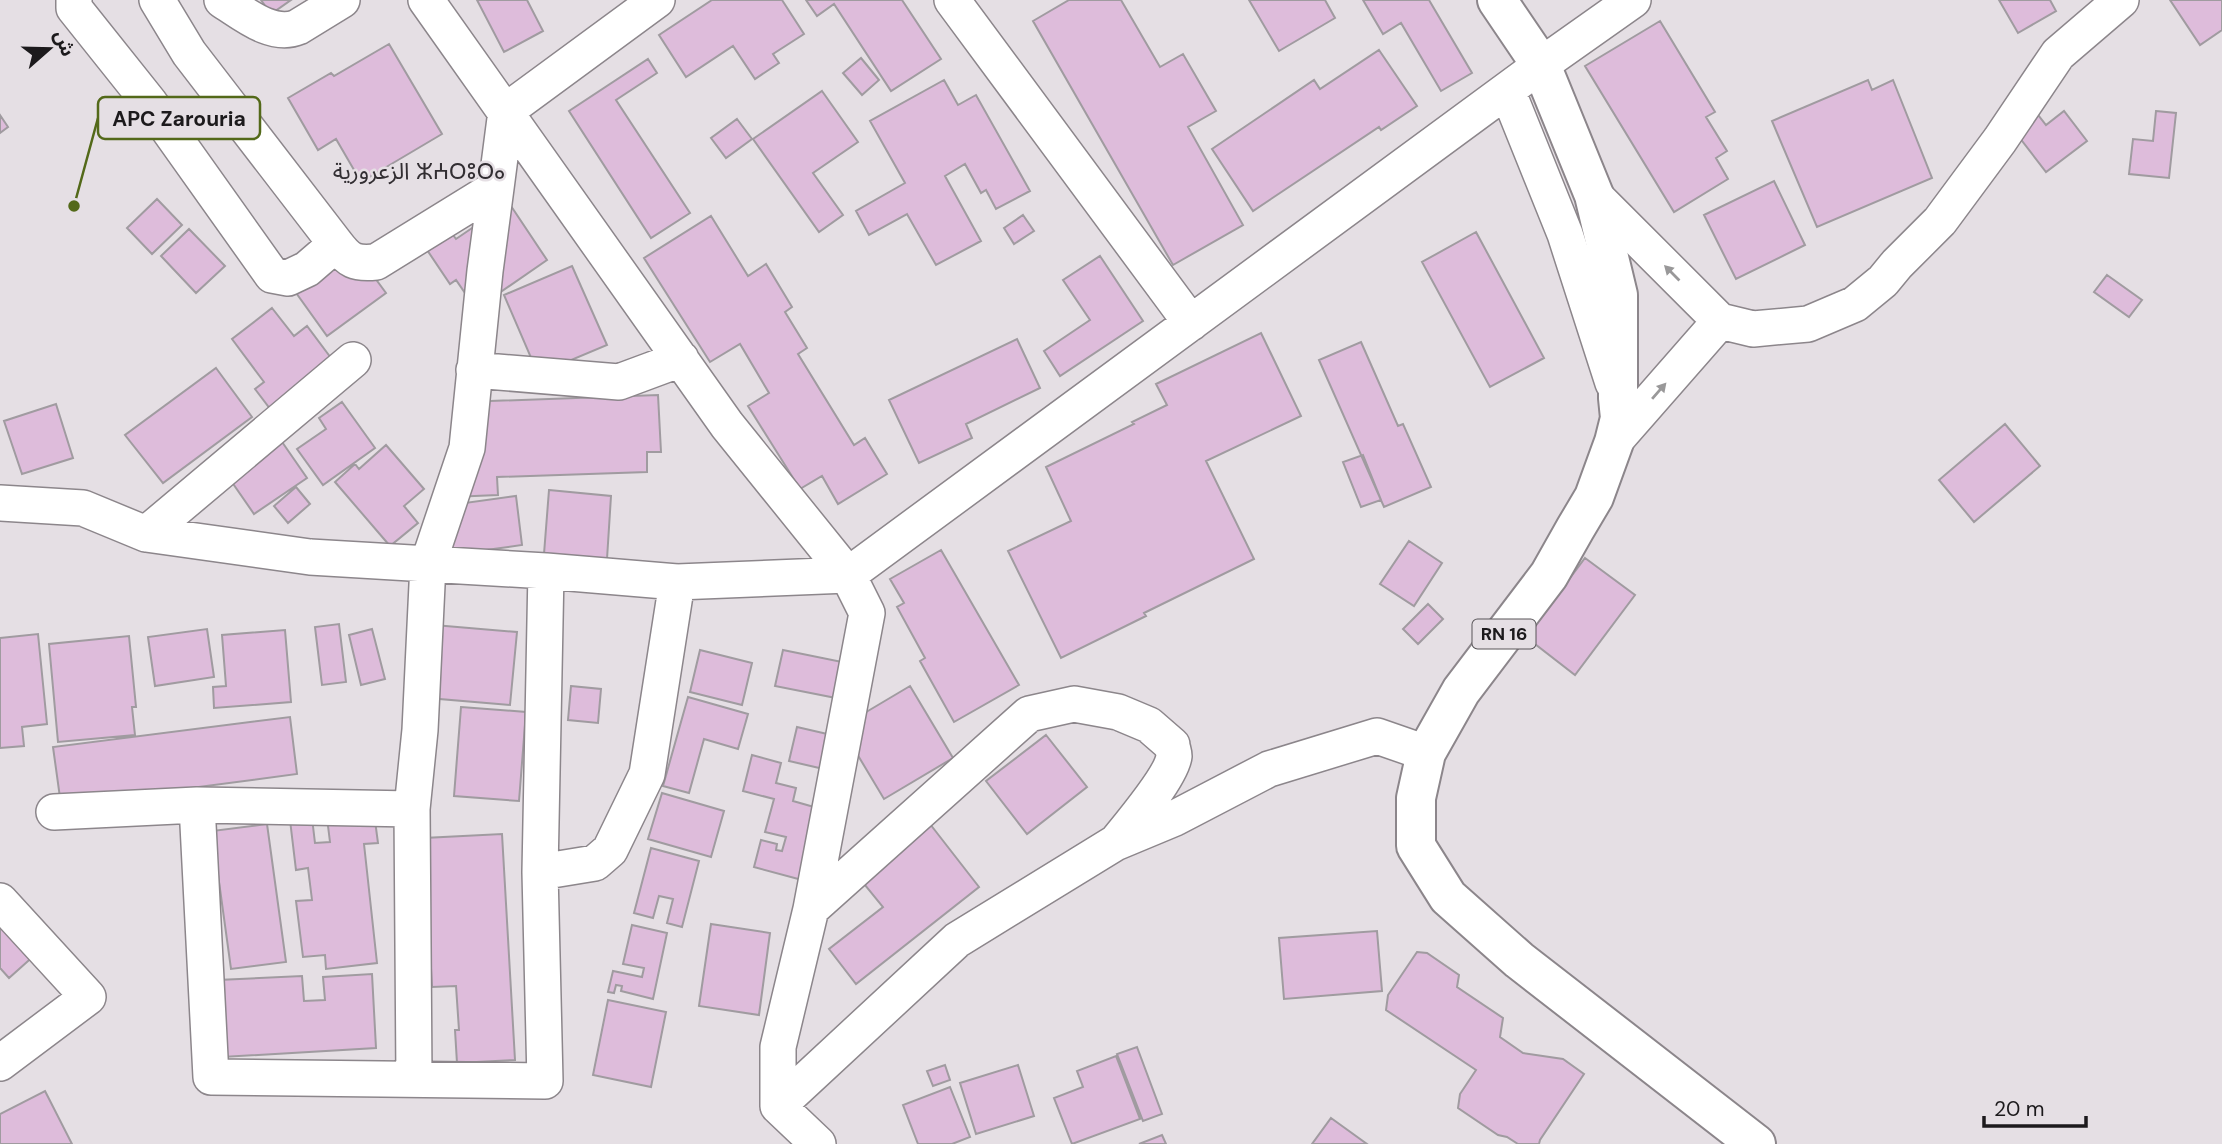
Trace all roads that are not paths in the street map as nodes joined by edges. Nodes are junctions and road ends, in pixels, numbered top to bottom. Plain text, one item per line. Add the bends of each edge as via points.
1 (74, 0) edge
2 (157, 0) edge
3 (222, 0) edge
4 (342, 0) edge
5 (426, 0) edge
6 (657, 0) edge
7 (952, 0) edge
8 (1497, 0) edge
9 (1633, 0) edge
10 (2122, 0) edge
11 (1541, 65) junction
12 (1507, 90) junction
13 (506, 111) junction
14 (496, 188) junction
15 (1594, 195) junction
16 (336, 244) junction
17 (1720, 321) junction
18 (1191, 323) junction
19 (681, 359) junction
20 (353, 360) dead end
21 (474, 370) junction
22 (1618, 398) junction
23 (1614, 442) junction
24 (0, 503) edge
25 (146, 534) junction
26 (428, 564) junction
27 (546, 571) junction
28 (848, 575) junction
29 (677, 582) junction
30 (1426, 753) junction
31 (197, 805) junction
32 (412, 809) junction
33 (54, 812) dead end
34 (1115, 843) junction
35 (540, 872) junction
36 (0, 901) edge
37 (811, 909) junction
38 (0, 1063) edge
39 (414, 1079) junction
40 (778, 1106) junction
41 (818, 1144) edge
42 (1756, 1144) edge

1 - 16 street via 74,8 149,102 272,275 288,278 307,269
2 - 16 street via 189,53
3 - 4 street via 259,23 290,30
5 - 13 street
6 - 13 street
7 - 18 street
8 - 11 main road, RN 16
9 - 11 street
10 - 17 street via 2058,54 1940,221 1855,304 1808,324 1775,329 1753,330
11 - 12 street
11 - 15 main road, RN 16
12 - 18 street
12 - 22 street via 1565,234
13 - 14 street
13 - 19 street
14 - 16 street via 376,262 361,264 347,258
14 - 21 street
17 -> 15 street
15 - 22 main road, RN 16 via 1618,295
23 -> 17 street
18 - 28 street
19 - 21 street via 619,382
19 - 28 street via 727,425
20 - 25 street
21 - 26 street via 467,448
22 - 23 main road, RN 16 via 1620,418
23 - 30 main road, RN 16 via 1594,497 1549,575 1461,691
24 - 25 street via 83,508
25 - 26 street via 310,557
26 - 27 street
26 - 32 street
27 - 29 street
27 - 35 street
28 - 29 street
28 - 37 street via 867,614
29 - 35 street via 648,774 610,850 595,863
30 - 34 street via 1377,736 1269,769
30 - 42 main road, RN 16 via 1416,798 1416,846 1448,897 1519,960
31 - 32 street
31 - 33 street
31 - 39 street via 211,1077
32 - 39 street
34 - 37 street via 1168,771 1174,756 1172,745 1149,725 1118,712 1074,704 1029,714
34 - 40 street via 957,940
35 - 39 street via 545,1081
36 - 38 street via 88,997
37 - 40 street via 778,1047
40 - 41 street

